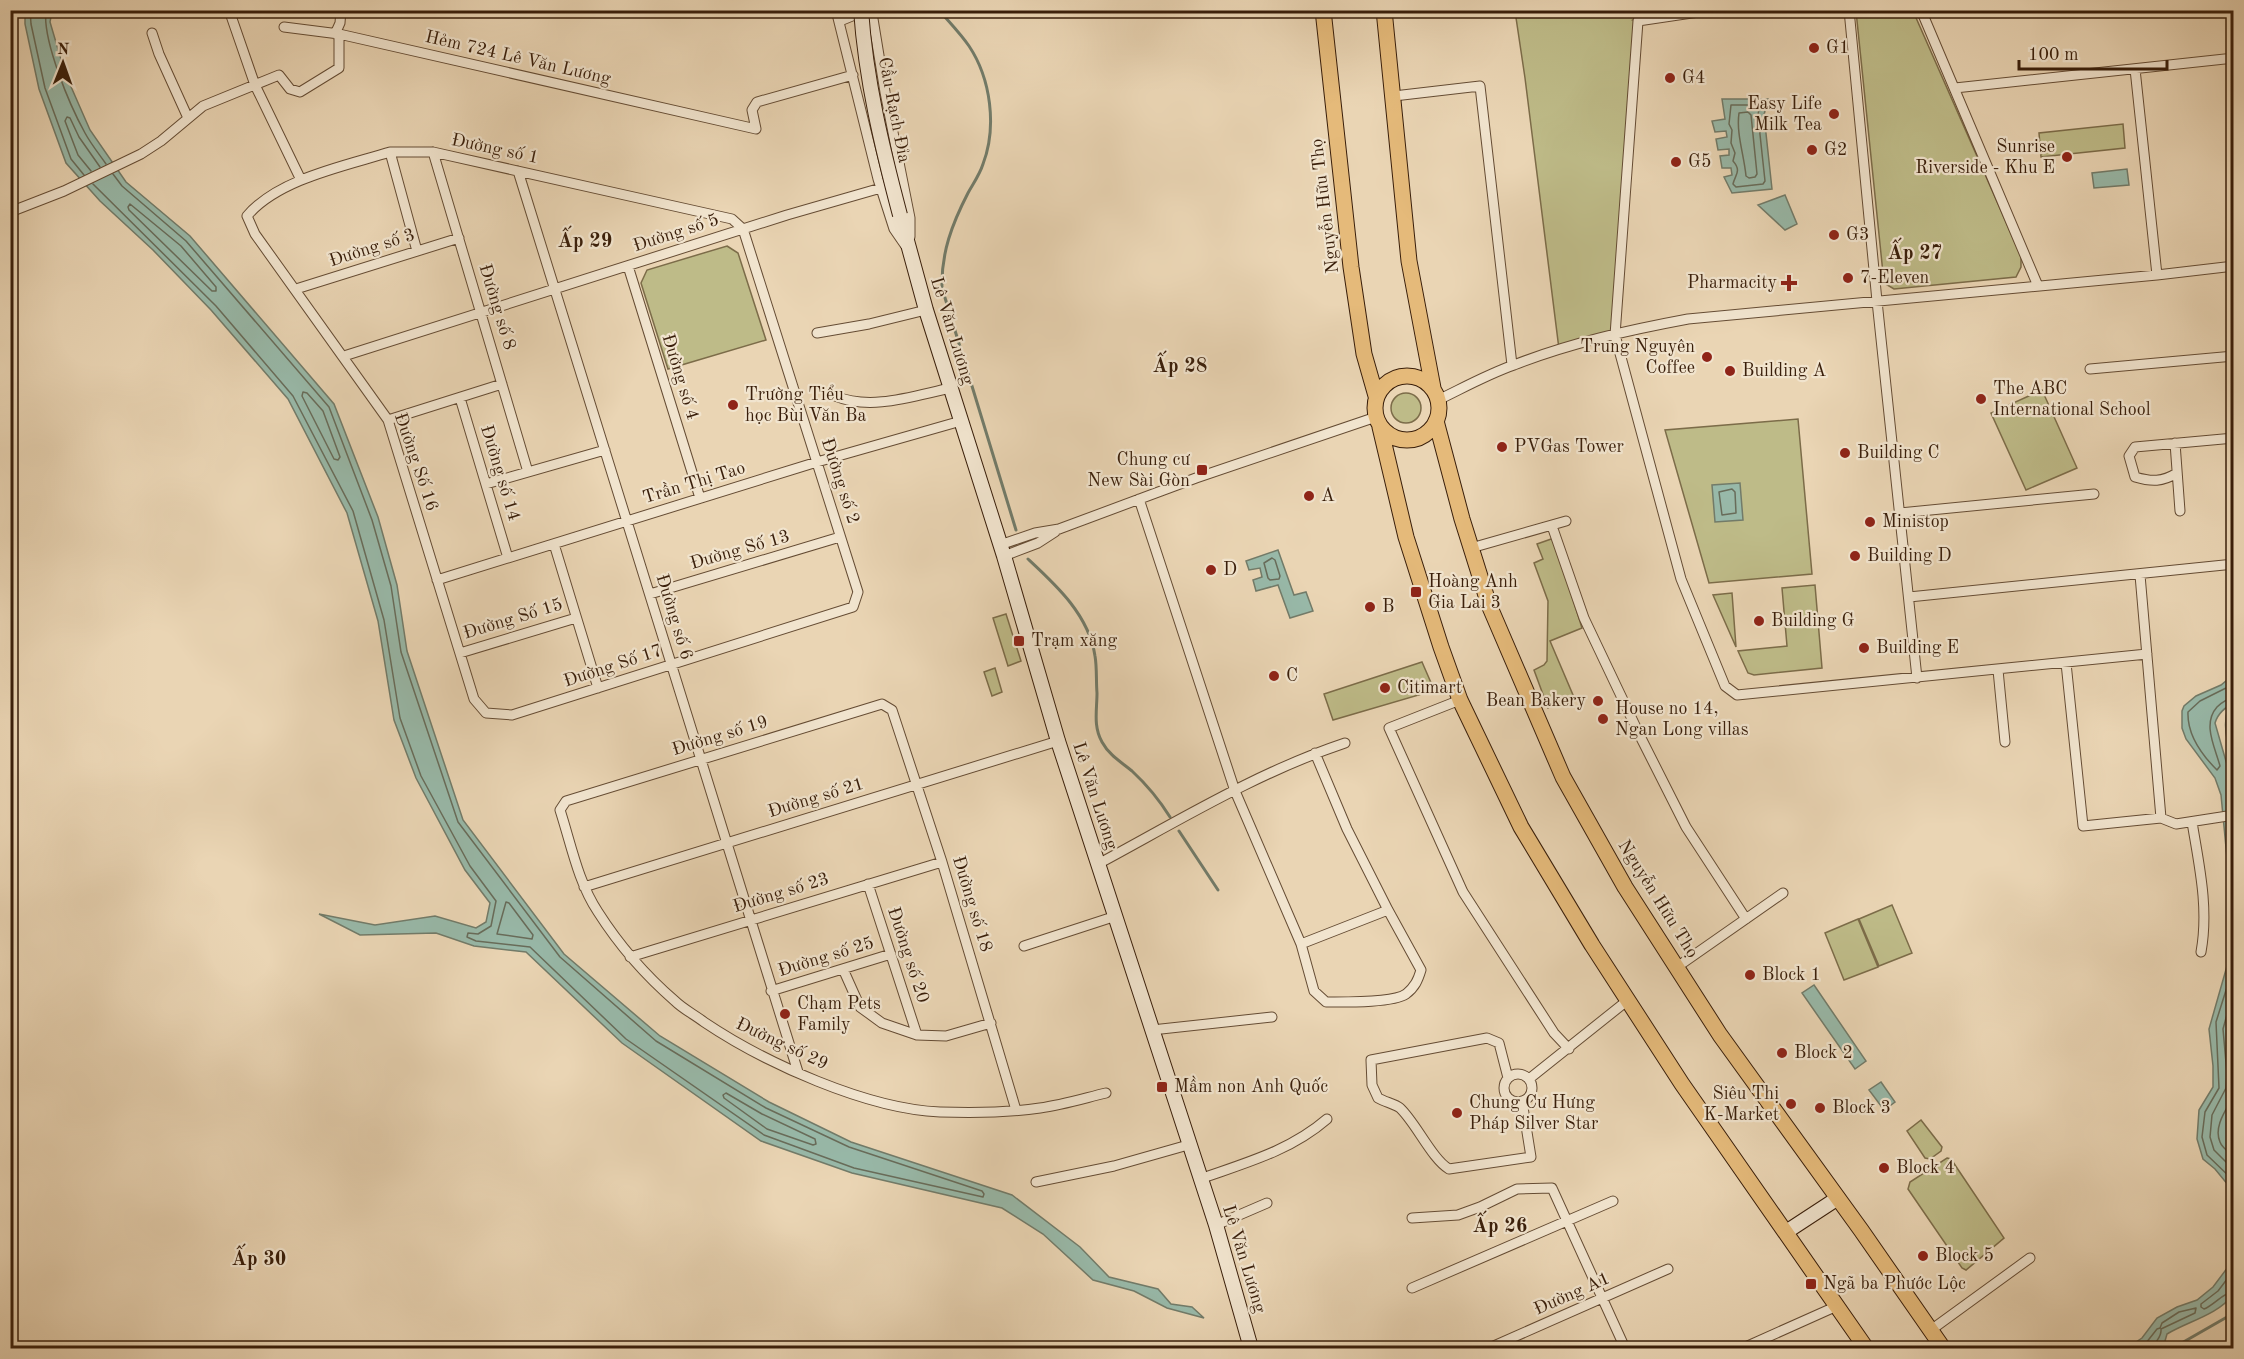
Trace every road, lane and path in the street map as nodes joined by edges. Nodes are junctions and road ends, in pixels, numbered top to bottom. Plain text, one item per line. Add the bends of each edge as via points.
1 (229, 10) edge
2 (341, 10) edge
3 (836, 10) edge
4 (861, 10) edge
5 (1323, 10) edge
6 (1384, 10) edge
7 (1712, 10) edge
8 (1850, 10) edge
9 (1921, 10) edge
10 (2231, 10) edge
11 (2234, 17) edge
12 (840, 21) junction
13 (284, 27) dead end
14 (152, 33) dead end
15 (337, 34) junction
16 (2234, 58) edge
17 (2135, 69) junction
18 (853, 75) junction
19 (255, 85) junction
20 (1955, 88) junction
21 (1394, 96) junction
22 (188, 118) junction
23 (390, 152) junction
24 (433, 152) junction
25 (518, 171) junction
26 (301, 180) junction
27 (881, 188) junction
28 (10, 212) edge
29 (900, 215) joint
30 (247, 216) joint
31 (743, 229) junction
32 (459, 238) junction
33 (417, 251) junction
34 (910, 252) junction
35 (628, 266) junction
36 (2234, 266) edge
37 (2157, 275) junction
38 (2038, 286) junction
39 (296, 289) junction
40 (555, 289) junction
41 (1877, 301) junction
42 (926, 310) junction
43 (481, 313) junction
44 (817, 333) dead end
45 (1615, 335) junction
46 (344, 356) junction
47 (2234, 356) edge
48 (1512, 365) junction
49 (2090, 369) dead end
50 (502, 384) junction
51 (951, 388) junction
52 (1436, 394) junction
53 (835, 396) dead end
54 (1376, 396) junction
55 (460, 398) junction
56 (388, 420) junction
57 (961, 421) junction
58 (1437, 421) junction
59 (1378, 422) junction
60 (2234, 438) edge
61 (2175, 443) junction
62 (605, 450) junction
63 (817, 462) junction
64 (528, 472) junction
65 (2177, 474) junction
66 (486, 484) junction
67 (2094, 494) dead end
68 (700, 498) junction
69 (1139, 499) junction
70 (2180, 511) dead end
71 (1900, 513) junction
72 (627, 521) junction
73 (1566, 521) dead end
74 (1552, 526) junction
75 (1059, 529) junction
76 (840, 537) junction
77 (554, 544) junction
78 (1471, 548) junction
79 (1002, 550) junction
80 (508, 558) junction
81 (2234, 564) edge
82 (2140, 575) junction
83 (437, 580) junction
84 (650, 594) junction
85 (1909, 597) junction
86 (853, 607) joint
87 (576, 618) junction
88 (460, 652) junction
89 (2147, 654) junction
90 (2066, 663) junction
91 (672, 664) junction
92 (1998, 670) junction
93 (1917, 678) junction
94 (598, 688) junction
95 (1460, 700) junction
96 (892, 710) joint
97 (486, 713) joint
98 (1058, 741) junction
99 (2005, 742) dead end
100 (1345, 743) dead end
101 (1315, 753) junction
102 (700, 759) junction
103 (917, 784) junction
104 (1235, 791) junction
105 (560, 810) joint
106 (2234, 815) edge
107 (2161, 818) junction
108 (2192, 822) junction
109 (725, 843) junction
110 (942, 862) junction
111 (1098, 864) junction
112 (868, 884) junction
113 (584, 887) junction
114 (1783, 893) dead end
115 (1388, 910) junction
116 (1116, 916) junction
117 (749, 919) junction
118 (1746, 919) junction
119 (1300, 944) junction
120 (1024, 946) dead end
121 (2201, 952) dead end
122 (891, 954) junction
123 (630, 957) junction
124 (1677, 967) junction
125 (843, 969) junction
126 (771, 991) junction
127 (1628, 1000) junction
128 (1272, 1017) dead end
129 (991, 1023) junction
130 (1152, 1030) junction
131 (917, 1035) junction
132 (1569, 1049) junction
133 (798, 1072) junction
134 (1508, 1078) junction
135 (1529, 1079) junction
136 (1106, 1093) dead end
137 (1522, 1101) junction
138 (1016, 1110) junction
139 (1327, 1119) dead end
140 (1188, 1144) junction
141 (1200, 1179) junction
142 (1036, 1182) dead end
143 (1838, 1198) junction
144 (1613, 1201) dead end
145 (1267, 1203) dead end
146 (1412, 1218) dead end
147 (1567, 1221) junction
148 (1216, 1225) junction
149 (1786, 1232) junction
150 (2030, 1258) dead end
151 (1668, 1269) dead end
152 (1412, 1288) dead end
153 (1602, 1299) junction
154 (1837, 1306) junction
155 (1931, 1330) junction
156 (1251, 1348) edge
157 (1489, 1348) edge
158 (1625, 1348) edge
159 (1743, 1348) edge
160 (1866, 1348) edge
161 (1943, 1348) edge

1 - 19 street
2 - 15 street
3 - 12 street, Lê Văn Lương
4 - 29 main road, Cầu Rạch Đỉa, bridge via 866,73
5 - 54 main road, Nguyễn Hữu Thọ via 1351,267 1364,354
6 - 21 main road
7 - 45 street via 1638,21
8 - 41 street
9 - 20 street
10 - 11 street
12 - 18 street, Lê Văn Lương
12 - 34 street, Lê Văn Lương via 862,12 873,19 910,218
13 - 15 street
14 - 22 street
15 - 18 street, Hẻm 724 Lê Văn Lương via 756,129 752,110 757,102
15 - 19 street via 339,68 300,92 290,89 279,75
16 - 17 street
17 - 20 street
17 - 37 street
18 - 27 street, Lê Văn Lương
19 - 22 street via 203,106
19 - 26 street
20 - 38 street
21 - 48 street via 1480,86
21 - 52 main road via 1409,261
22 - 28 street via 141,154
23 - 24 street, Đường số 1
23 - 26 street, Đường số 1
23 - 33 street
24 - 25 street, Đường số 1
24 - 32 street, Đường số 8
25 - 31 street, Đường số 1 via 732,219
25 - 40 street, Đường số 6
26 - 30 street, Đường số 1 via 258,203
27 - 31 street, Đường số 5
27 - 34 street, Lê Văn Lương via 894,229
29 - 34 main road, Lê Văn Lương
30 - 39 street, Đường Số 16 via 255,234
31 - 35 street, Đường số 5
31 - 63 street, Đường số 2
32 - 33 street, Đường số 3
32 - 43 street, Đường số 8
33 - 39 street, Đường số 3
34 - 42 main road, Lê Văn Lương
35 - 40 street, Đường số 5
35 - 68 street, Đường số 4
36 - 37 street
37 - 38 street
38 - 41 street
39 - 46 street, Đường Số 16
40 - 43 street, Đường số 5
40 - 62 street, Đường số 6
41 - 45 street via 1688,319
41 - 71 street
42 - 44 street
42 - 51 main road, Lê Văn Lương
43 - 46 street, Đường số 5
43 - 50 street, Đường số 8
45 - 48 street
45 - 93 street via 1682,579 1725,686 1737,695
46 - 56 street, Đường Số 16
47 - 49 street
48 - 52 street
50 - 55 street
50 - 64 street, Đường số 8
51 - 53 street via 875,402 850,402
51 - 57 main road, Lê Văn Lương
52 - 54 main road via 1426,381 1407,375 1388,381
52 - 58 main road
54 - 59 main road
55 - 56 street
55 - 66 street, Đường số 14
56 - 83 street, Đường Số 16
57 - 63 street, Trần Thị Tao
57 - 79 main road, Lê Văn Lương
58 - 59 main road via 1421,437 1410,440 1389,435
58 - 78 main road, Nguyễn Hữu Thọ
59 - 69 street
59 - 95 main road via 1406,537
60 - 61 street
61 - 65 street
61 - 65 street via 2135,447 2129,456 2135,477 2164,481
62 - 64 street
62 - 72 street, Đường số 6
63 - 68 street, Trần Thị Tao
63 - 76 street, Đường số 2
64 - 66 street
65 - 70 street
66 - 80 street, Đường số 14
67 - 71 street
68 - 72 street, Trần Thị Tao
69 - 75 street
69 - 104 street
71 - 85 street
72 - 77 street, Trần Thị Tao
72 - 84 street, Đường số 6
73 - 74 street
74 - 78 street
74 - 118 street via 1584,618 1641,738 1686,827
75 - 79 street via 1035,533
75 - 79 street via 1038,543
76 - 84 street, Đường Số 13
76 - 86 street, Đường số 2 via 858,592
77 - 80 street, Trần Thị Tao
77 - 87 street
78 - 124 main road, Nguyễn Hữu Thọ via 1489,605 1563,777 1624,887
79 - 98 main road, Lê Văn Lương
80 - 83 street, Trần Thị Tao
81 - 82 street
82 - 85 street
82 - 89 street
83 - 88 street, Đường Số 16
84 - 91 street, Đường số 6
85 - 93 street
86 - 91 street, Đường Số 17
87 - 88 street, Đường Số 15
87 - 94 street
88 - 97 street, Đường Số 16 via 474,699
89 - 90 street
89 - 107 street
90 - 92 street
90 - 107 street via 2083,826
91 - 94 street, Đường Số 17
91 - 102 street, Đường số 6
92 - 93 street
92 - 99 street
94 - 97 street, Đường Số 17 via 512,715
95 - 127 main road via 1521,827
95 - 132 street via 1389,728 1463,892 1554,1033
96 - 102 street, Đường số 19 via 882,704
96 - 103 street, Đường số 18
98 - 103 street, Đường số 21
98 - 111 main road, Lê Văn Lương
100 - 101 street
101 - 104 street
101 - 115 street via 1347,829
102 - 105 street, Đường số 19 via 566,801
102 - 109 street, Đường số 6
103 - 109 street, Đường số 21
103 - 110 street, Đường số 18
104 - 111 street
104 - 119 street
105 - 113 street, Đường số 29
106 - 108 street
107 - 108 street via 2176,824
108 - 121 street via 2204,895
109 - 113 street, Đường số 21
109 - 117 street, Đường số 6
110 - 112 street, Đường số 23
110 - 129 street, Đường số 18
111 - 116 main road, Lê Văn Lương
112 - 117 street, Đường số 23
112 - 122 street, Đường số 20
113 - 123 street, Đường số 29
114 - 118 street
115 - 119 street
115 - 119 street via 1421,970 1416,985 1404,995 1326,1002 1314,991
116 - 120 street
116 - 130 main road, Lê Văn Lương
117 - 123 street, Đường số 23
117 - 126 street, Đường số 6
118 - 124 street
122 - 125 street, Đường số 25
122 - 131 street, Đường số 20
123 - 133 street, Đường số 29 via 676,1003 729,1038
124 - 143 main road, Nguyễn Hữu Thọ via 1720,1035
125 - 126 street, Đường số 25
125 - 131 street via 860,1007 882,1023
126 - 133 street, Đường số 6
127 - 132 street
127 - 149 main road
128 - 130 street
129 - 131 street via 946,1036
129 - 138 street, Đường số 18
130 - 140 main road, Lê Văn Lương
132 - 135 street
133 - 138 street, Đường số 29 via 874,1101 938,1112
134 - 135 street via 1521,1074
134 - 137 street via 1504,1086 1506,1095
134 - 137 street via 1499,1043 1487,1038 1371,1060 1372,1085 1378,1098 1399,1107 1441,1164 1449,1169 1531,1157
135 - 137 street via 1531,1092
136 - 138 street, Đường số 29
139 - 141 street via 1309,1135 1273,1153
140 - 141 main road, Lê Văn Lương
140 - 142 street via 1114,1166
141 - 148 main road, Lê Văn Lương
143 - 149 main road
143 - 155 main road, Nguyễn Hữu Thọ
144 - 147 street
145 - 148 street
146 - 147 street via 1458,1215 1517,1189 1535,1187 1552,1188
147 - 152 street
147 - 153 street
148 - 156 main road, Lê Văn Lương
149 - 154 main road
150 - 155 street
151 - 153 street, Đường A1
153 - 157 street, Đường A1
153 - 158 street
154 - 159 street
154 - 160 main road
155 - 161 main road, Nguyễn Hữu Thọ

